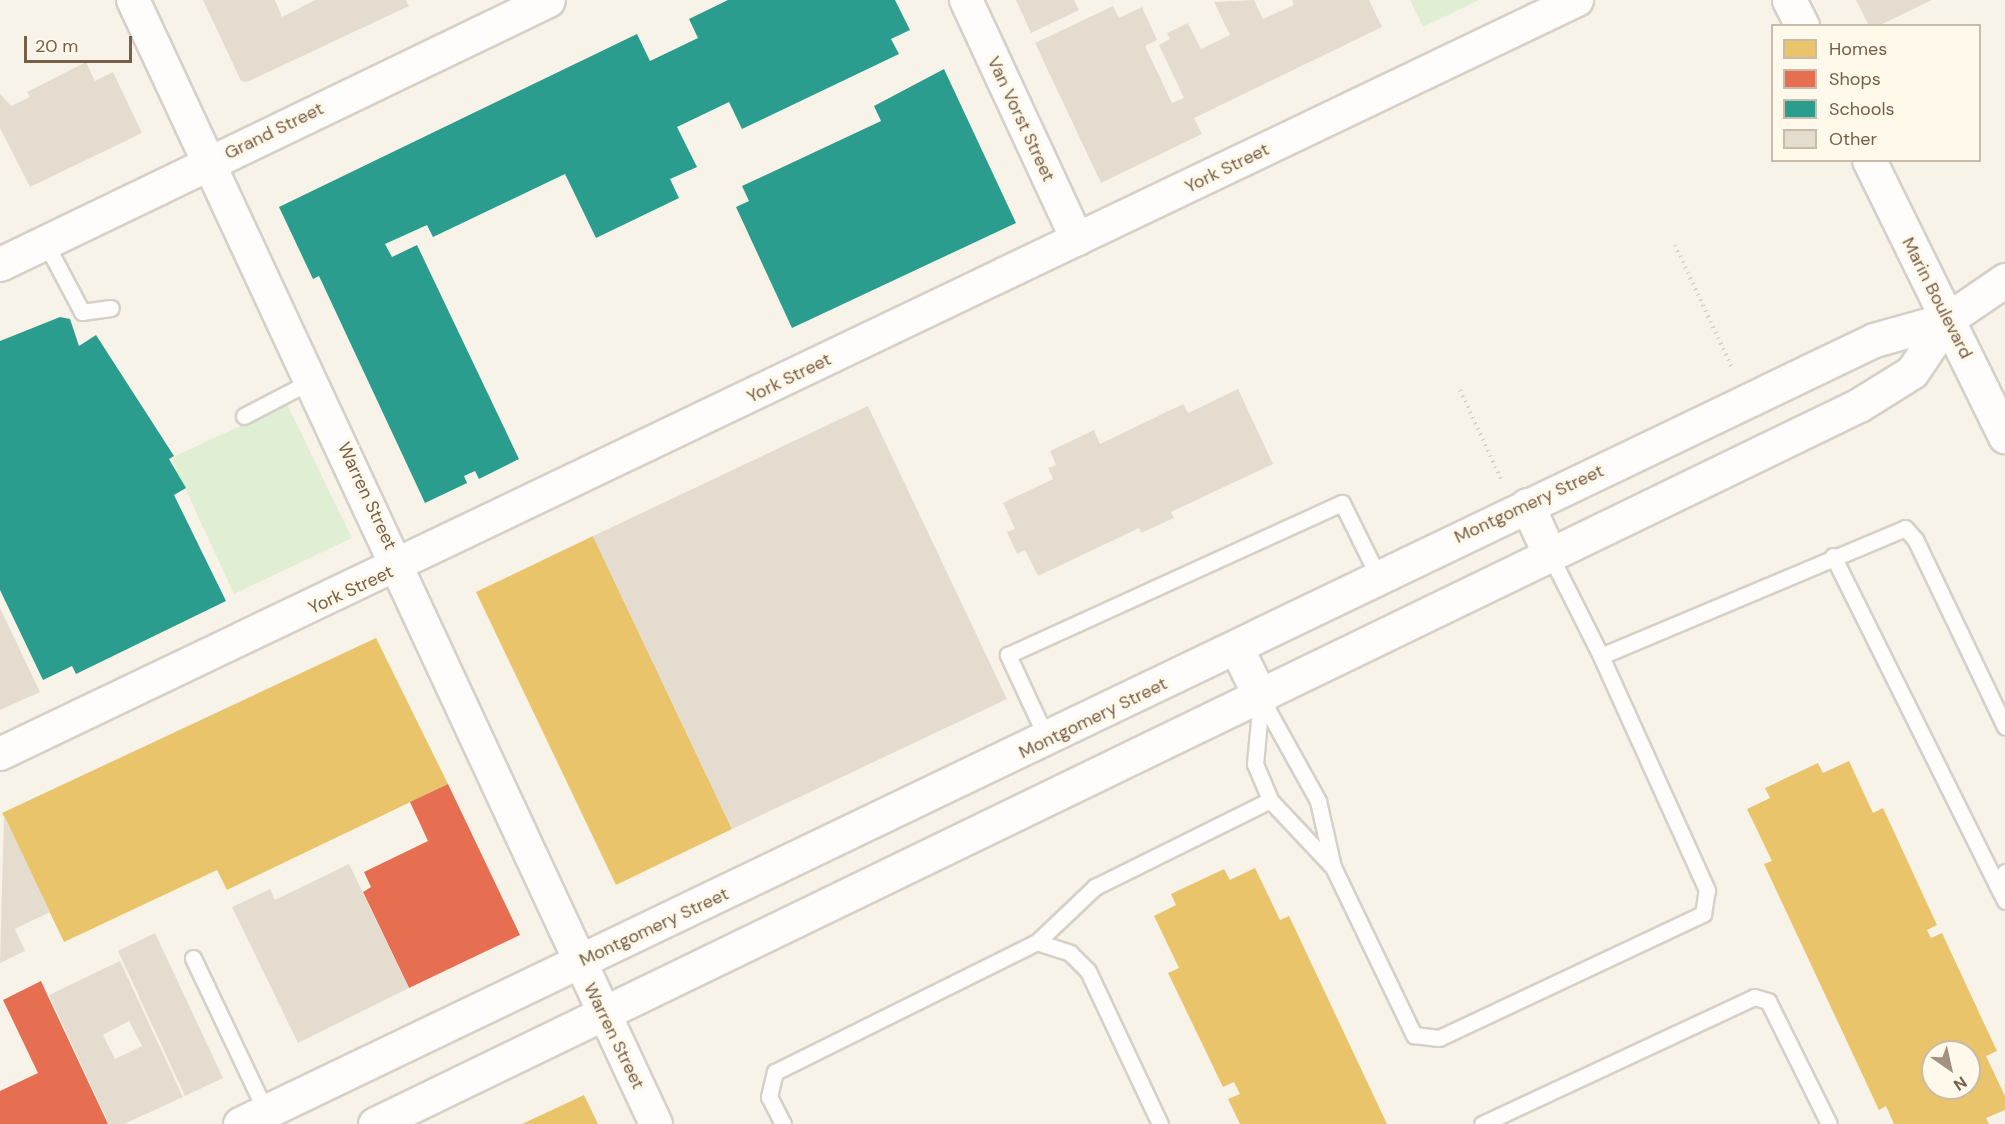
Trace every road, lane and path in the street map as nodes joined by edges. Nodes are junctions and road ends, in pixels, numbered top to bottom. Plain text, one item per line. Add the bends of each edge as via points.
1 (133, 0) edge
2 (548, 0) edge
3 (966, 0) edge
4 (1576, 0) edge
5 (1790, 0) edge
6 (1801, 24) edge
7 (211, 162) junction
8 (1870, 162) edge
9 (1077, 239) junction
10 (45, 242) junction
11 (1675, 245) dead end
12 (0, 264) edge
13 (2005, 280) edge
14 (111, 308) dead end
15 (1948, 319) junction
16 (1732, 368) dead end
17 (313, 380) junction
18 (1460, 390) dead end
19 (1995, 392) edge
20 (244, 416) dead end
21 (2005, 436) edge
22 (1501, 479) dead end
23 (1527, 505) junction
24 (1550, 555) junction
25 (1833, 556) junction
26 (400, 567) junction
27 (1378, 576) junction
28 (1237, 649) junction
29 (1601, 657) junction
30 (1261, 698) junction
31 (2005, 727) edge
32 (1047, 739) junction
33 (0, 754) edge
34 (1270, 800) junction
35 (1333, 867) junction
36 (2001, 878) edge
37 (2005, 901) edge
38 (1037, 942) junction
39 (194, 958) dead end
40 (579, 962) junction
41 (604, 1015) junction
42 (253, 1118) edge
43 (375, 1124) edge
44 (656, 1124) edge
45 (783, 1124) edge
46 (1160, 1124) edge
47 (1482, 1124) edge
48 (1829, 1124) edge

1 - 7 street, Warren Street
2 - 7 street, Grand Street
3 - 9 street, Van Vorst Street
4 - 9 street, York Street
5 - 6 street
7 - 10 street, Grand Street
7 - 17 street, Warren Street
8 - 15 street, Marin Boulevard
9 - 26 street, York Street
10 - 12 street, Grand Street
10 - 14 lane via 82,312
11 - 16 path
13 - 15 street, Montgomery Street
15 - 19 street, Marin Boulevard
15 - 23 street, Montgomery Street via 1874,340
15 - 24 street, Montgomery Street via 1912,372 1889,389
17 - 20 lane
17 - 26 street, Warren Street
18 - 22 path
19 - 21 street, Marin Boulevard
23 - 24 street
23 - 27 street, Montgomery Street
24 - 29 lane
24 - 30 street, Montgomery Street
25 - 29 lane
25 - 31 lane via 1905,528 1916,539
25 - 36 lane
26 - 33 street, York Street
26 - 40 street, Warren Street
27 - 28 street, Montgomery Street
27 - 32 lane via 1342,502 1008,655
28 - 30 street
28 - 32 street, Montgomery Street
29 - 35 lane via 1707,890 1703,914 1439,1038 1414,1035
30 - 34 lane via 1255,764
30 - 35 lane via 1318,801
30 - 41 street, Montgomery Street
32 - 40 street, Montgomery Street
34 - 35 lane
34 - 38 lane via 1095,887
36 - 37 lane
38 - 45 lane via 775,1072 769,1096
38 - 46 lane via 1070,953 1088,971
39 - 42 lane
40 - 41 street, Warren Street
40 - 42 street, Montgomery Street
41 - 43 street, Montgomery Street
41 - 44 street, Warren Street
47 - 48 lane via 1754,997 1768,1001

